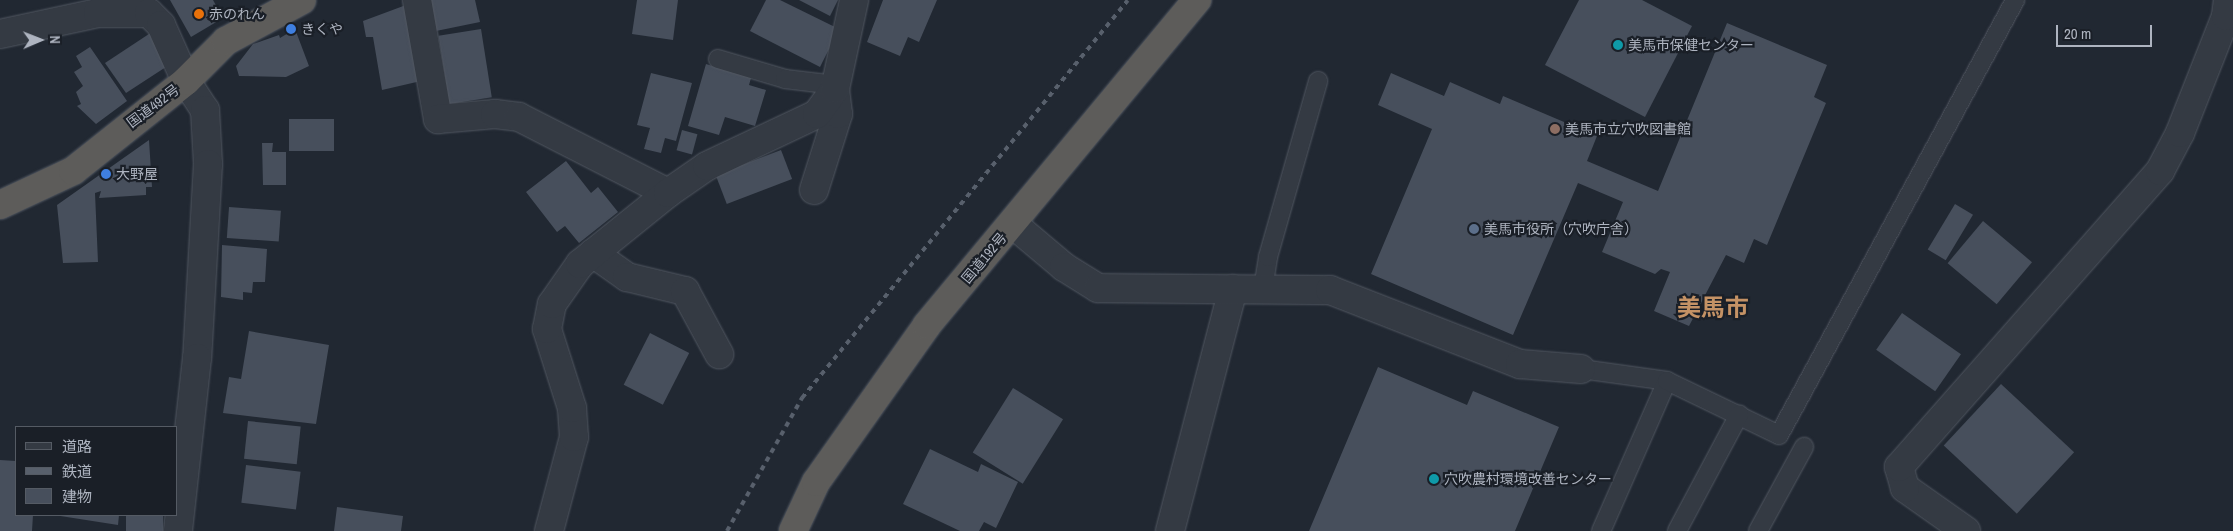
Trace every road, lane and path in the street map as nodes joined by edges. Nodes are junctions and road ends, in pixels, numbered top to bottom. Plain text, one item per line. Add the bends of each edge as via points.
1 (302, 0) edge
2 (417, 0) edge
3 (854, 0) edge
4 (1197, 0) edge
5 (2015, 0) edge
6 (2228, 0) edge
7 (115, 6) edge
8 (152, 7) edge
9 (0, 34) edge
10 (718, 59) dead end
11 (186, 81) junction
12 (1318, 81) dead end
13 (835, 87) junction
14 (814, 190) dead end
15 (668, 193) junction
16 (0, 206) edge
17 (1013, 224) junction
18 (593, 253) junction
19 (1233, 289) junction
20 (1263, 289) junction
21 (719, 354) dead end
22 (1581, 369) joint
23 (1667, 380) junction
24 (1739, 415) junction
25 (1779, 435) junction
26 (178, 531) edge
27 (549, 531) edge
28 (793, 531) edge
29 (1170, 531) edge
30 (1601, 531) edge
31 (1677, 531) edge
32 (1758, 531) edge
33 (1966, 531) edge

1 - 11 highway, 国道492号 via 226,41
2 - 15 street via 438,119 495,114 519,117
3 - 13 street
4 - 17 highway, 国道192号
5 - 25 lane
6 - 33 street via 2226,16 2180,133 2160,171 1899,467 1905,488
7 - 8 street
7 - 9 street
8 - 11 street
10 - 13 lane via 785,79
11 - 16 highway, 国道492号 via 73,171
11 - 26 street via 205,110 208,164 197,358
12 - 20 lane via 1268,257
13 - 14 street via 838,114
13 - 15 street via 817,114 707,166
15 - 18 street
17 - 19 street via 1064,267 1098,288
17 - 28 highway, 国道192号 via 927,325 816,482
18 - 21 street via 627,277 685,292
18 - 27 street via 552,304 547,329 572,408 574,437
19 - 20 street
19 - 29 street
20 - 22 street via 1330,290 1520,364
22 - 23 lane
23 - 24 lane
23 - 30 lane
24 - 25 lane
24 - 31 lane
25 - 32 lane via 1808,449

